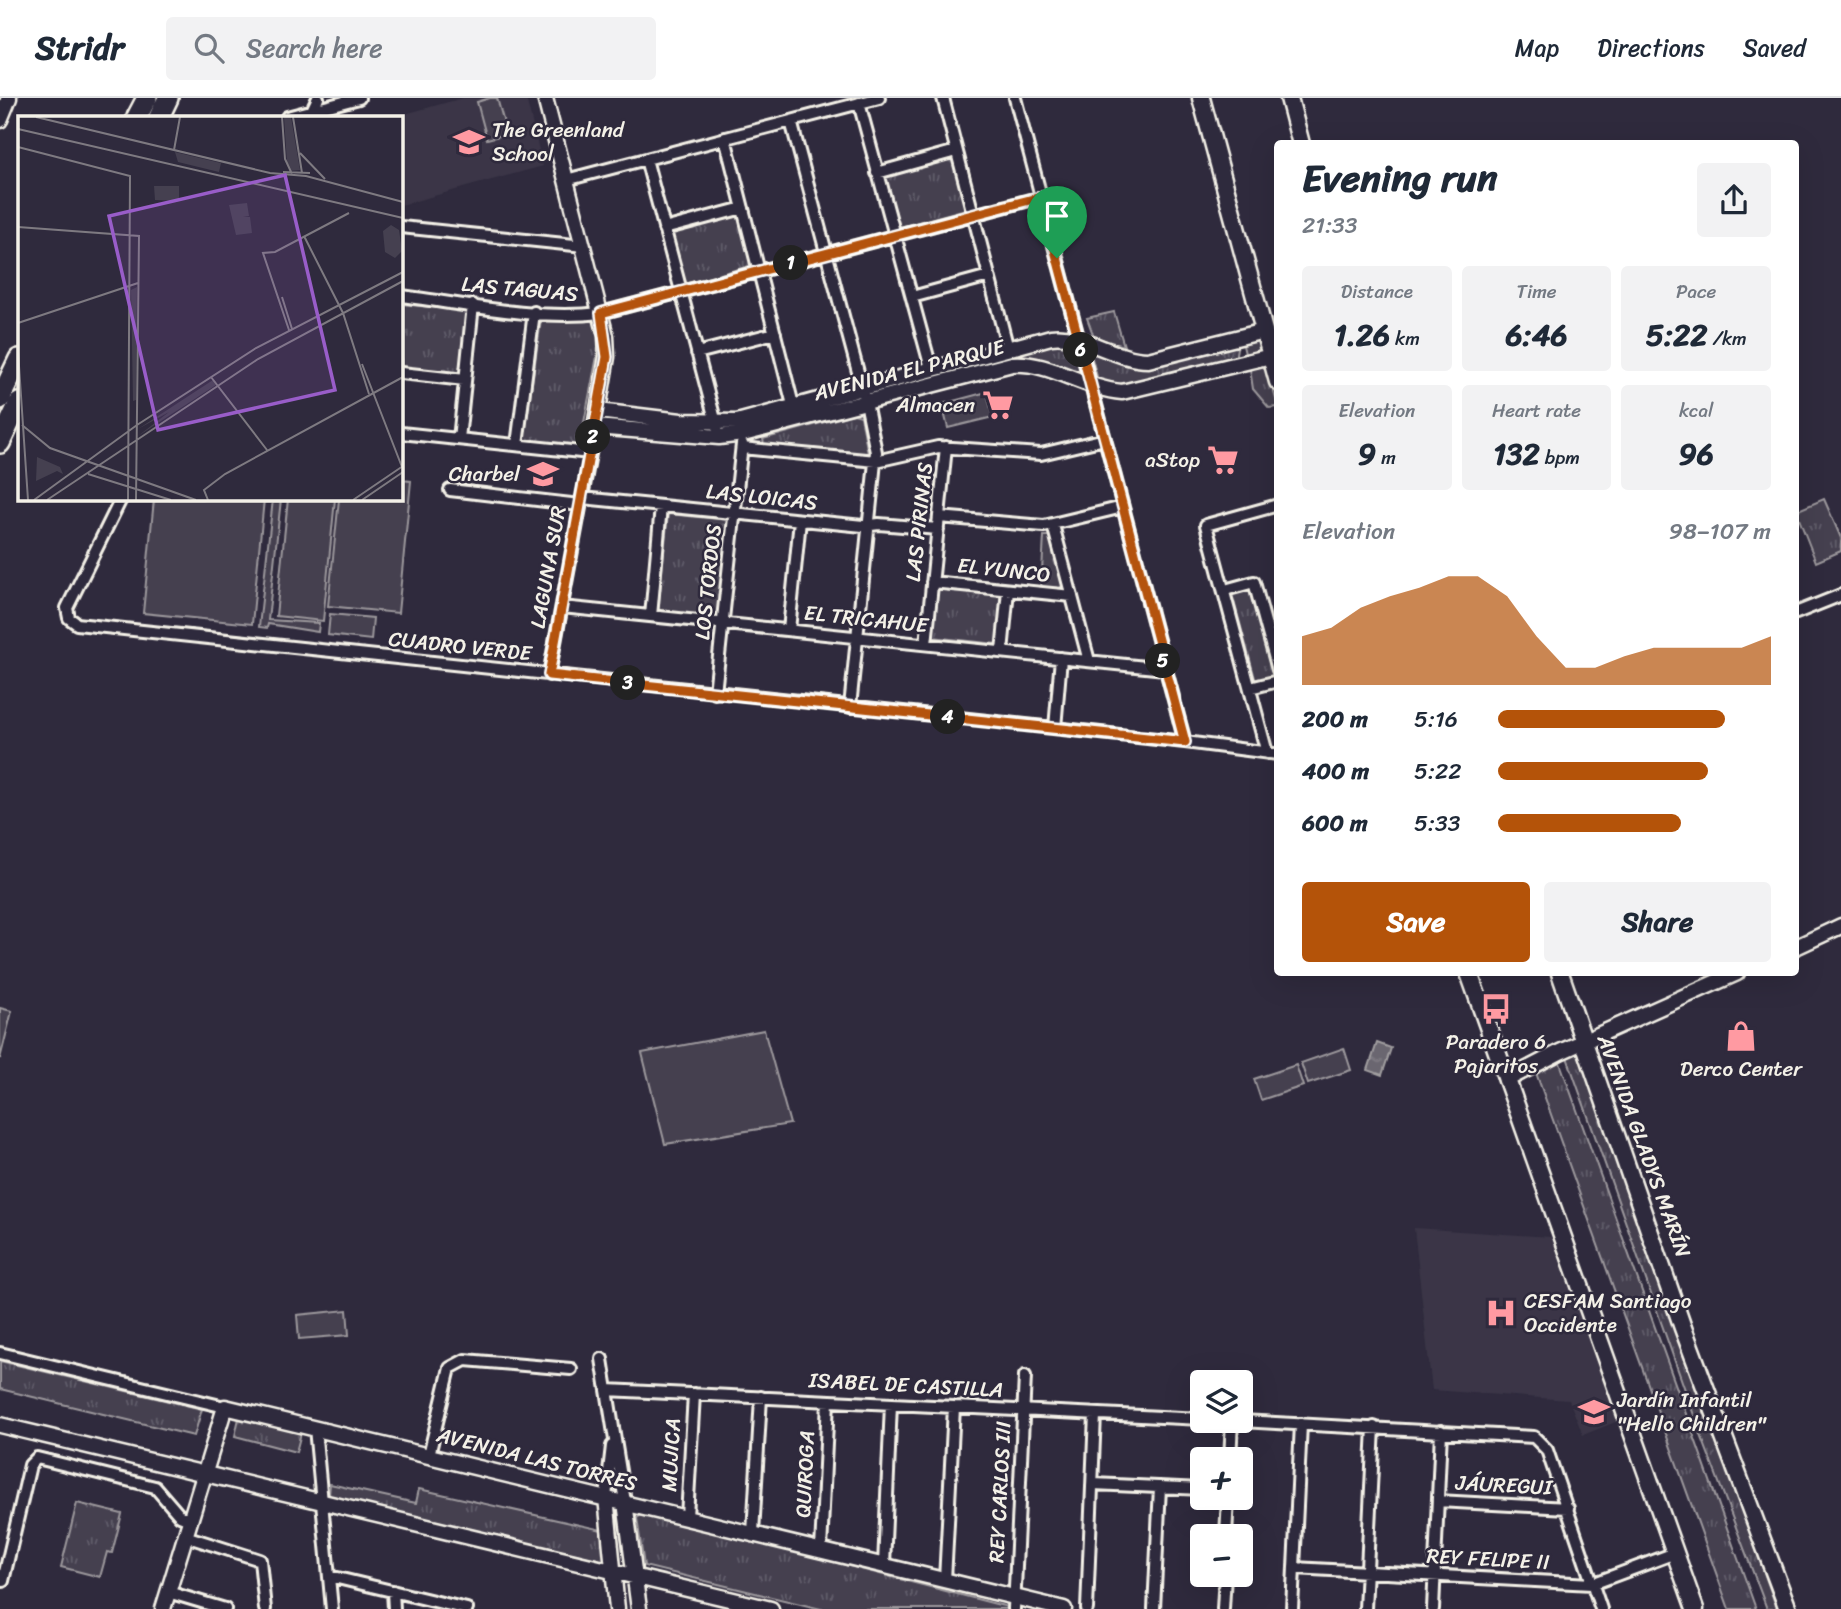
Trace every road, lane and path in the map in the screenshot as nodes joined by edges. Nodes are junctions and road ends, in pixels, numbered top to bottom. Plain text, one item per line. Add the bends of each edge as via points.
1 (9, 98) edge
2 (147, 98) edge
3 (168, 98) edge
4 (318, 98) edge
5 (359, 98) edge
6 (545, 98) edge
7 (879, 98) edge
8 (943, 98) edge
9 (1015, 98) edge
10 (1201, 98) edge
11 (1289, 98) edge
12 (859, 103) junction
13 (310, 114) edge
14 (138, 116) edge
15 (159, 116) edge
16 (0, 120) edge
17 (792, 121) junction
18 (725, 138) junction
19 (1300, 140) edge
20 (956, 151) junction
21 (646, 159) junction
22 (877, 173) junction
23 (566, 180) junction
24 (1041, 197) junction
25 (743, 208) junction
26 (973, 215) junction
27 (402, 227) edge
28 (664, 229) junction
29 (896, 235) junction
30 (584, 246) junction
31 (827, 254) junction
32 (759, 271) junction
33 (989, 276) junction
34 (681, 292) junction
35 (402, 296) edge
36 (912, 297) junction
37 (473, 305) junction
38 (534, 312) junction
39 (601, 313) junction
40 (1271, 329) edge
41 (775, 333) junction
42 (1079, 342) junction
43 (1008, 349) junction
44 (697, 353) junction
45 (1271, 356) junction
46 (18, 361) edge
47 (1274, 367) edge
48 (931, 368) junction
49 (402, 373) edge
50 (465, 380) junction
51 (1091, 386) junction
52 (862, 387) junction
53 (0, 399) edge
54 (866, 402) junction
55 (18, 405) edge
56 (793, 405) junction
57 (598, 411) junction
58 (595, 427) junction
59 (717, 430) junction
60 (402, 433) edge
61 (459, 439) junction
62 (1105, 439) junction
63 (742, 441) junction
64 (0, 443) edge
65 (517, 445) junction
66 (946, 446) junction
67 (590, 453) junction
68 (876, 461) junction
69 (450, 490) dead end
70 (121, 500) edge
71 (581, 502) junction
72 (661, 506) junction
73 (1274, 506) edge
74 (1123, 507) junction
75 (735, 513) junction
76 (800, 520) junction
77 (938, 523) junction
78 (869, 525) junction
79 (1053, 525) junction
80 (932, 582) junction
81 (1009, 590) junction
82 (1225, 590) junction
83 (1841, 595) edge
84 (1072, 596) junction
85 (562, 607) junction
86 (1799, 612) edge
87 (651, 616) junction
88 (723, 623) junction
89 (789, 630) junction
90 (857, 637) junction
91 (926, 644) junction
92 (1002, 652) junction
93 (1274, 655) edge
94 (1061, 658) junction
95 (1089, 661) junction
96 (1166, 669) junction
97 (549, 675) junction
98 (1274, 682) edge
99 (1251, 688) junction
100 (715, 692) junction
101 (850, 707) junction
102 (1055, 728) junction
103 (1185, 742) junction
104 (1272, 754) edge
105 (1841, 926) edge
106 (1799, 946) edge
107 (1470, 976) edge
108 (1561, 976) edge
109 (1730, 976) edge
110 (1584, 1042) junction
111 (1506, 1080) junction
112 (0, 1353) edge
113 (602, 1359) dead end
114 (571, 1369) dead end
115 (1025, 1377) dead end
116 (607, 1390) junction
117 (694, 1394) junction
118 (761, 1397) junction
119 (828, 1401) junction
120 (891, 1404) junction
121 (225, 1407) junction
122 (954, 1407) junction
123 (1023, 1410) junction
124 (1095, 1414) junction
125 (1190, 1418) edge
126 (1253, 1422) edge
127 (1301, 1424) junction
128 (0, 1425) edge
129 (315, 1427) junction
130 (1374, 1427) junction
131 (613, 1429) junction
132 (1441, 1431) junction
133 (429, 1455) junction
134 (205, 1473) junction
135 (1093, 1484) junction
136 (1160, 1487) junction
137 (1190, 1488) edge
138 (607, 1497) junction
139 (321, 1500) junction
140 (1438, 1501) junction
141 (625, 1502) junction
142 (1568, 1508) junction
143 (687, 1517) junction
144 (190, 1520) junction
145 (753, 1533) junction
146 (186, 1536) junction
147 (821, 1550) junction
148 (1675, 1553) junction
149 (884, 1565) junction
150 (1294, 1568) junction
151 (613, 1572) junction
152 (1366, 1572) junction
153 (1434, 1575) junction
154 (329, 1576) junction
155 (635, 1577) junction
156 (945, 1580) junction
157 (3, 1581) dead end
158 (1592, 1584) junction
159 (1224, 1587) edge
160 (168, 1591) junction
161 (393, 1591) junction
162 (1014, 1603) edge
163 (727, 1604) edge
164 (163, 1609) edge
165 (225, 1609) edge
166 (265, 1609) edge
167 (332, 1609) edge
168 (394, 1609) edge
169 (467, 1609) edge
170 (617, 1609) edge
171 (639, 1609) edge
172 (771, 1609) edge
173 (1065, 1609) edge
174 (1087, 1609) edge
175 (1154, 1609) edge
176 (1223, 1609) edge
177 (1292, 1609) edge
178 (1365, 1609) edge
179 (1433, 1609) edge
180 (1601, 1609) edge
181 (1695, 1609) edge
182 (1788, 1609) edge

1 - 16 street
2 - 14 highway
3 - 15 highway
4 - 13 street
5 - 13 street
6 - 23 street, LAGUNA SUR
7 - 12 street
8 - 20 street
9 - 24 street
10 - 40 main road
11 - 19 main road
12 - 17 street
12 - 22 street
17 - 18 street
17 - 31 street
18 - 21 street
18 - 25 street
20 - 22 street
20 - 26 street
21 - 23 street
21 - 28 street
22 - 29 street
23 - 30 street, LAGUNA SUR
24 - 26 street, LAS TAGUAS
24 - 42 street
25 - 28 street
25 - 32 street
26 - 29 street, LAS TAGUAS
26 - 33 street
27 - 30 street
28 - 34 street
29 - 31 street, LAS TAGUAS
29 - 36 street
30 - 39 street, LAGUNA SUR
31 - 32 street, LAS TAGUAS
31 - 52 street
32 - 34 street, LAS TAGUAS
32 - 41 street
33 - 36 street
33 - 43 street
34 - 39 street, LAS TAGUAS
34 - 44 street
35 - 37 street, LAS TAGUAS
36 - 48 street
37 - 38 street, LAS TAGUAS
37 - 50 street
38 - 39 street, LAS TAGUAS
38 - 65 street
39 - 57 street, LAGUNA SUR via 607,357
40 - 42 street, AVENIDA EL PARQUE via 1148,360 1129,359
40 - 45 main road
41 - 44 street
41 - 56 street
42 - 43 street, AVENIDA EL PARQUE via 1056,337
42 - 51 street
43 - 48 street, AVENIDA EL PARQUE
44 - 59 street
45 - 47 main road
45 - 51 street, AVENIDA EL PARQUE via 1136,390
46 - 53 highway
48 - 52 street, AVENIDA EL PARQUE
49 - 50 street
50 - 61 street
51 - 54 street, AVENIDA EL PARQUE via 1017,364
51 - 62 street
52 - 54 street
52 - 56 street, AVENIDA EL PARQUE
54 - 63 street, AVENIDA EL PARQUE
54 - 68 street
55 - 64 highway
56 - 59 street, AVENIDA EL PARQUE
57 - 58 street, LAGUNA SUR
57 - 59 street, AVENIDA EL PARQUE
58 - 59 street, AVENIDA EL PARQUE
58 - 67 street, LAGUNA SUR
59 - 63 street, AVENIDA EL PARQUE
60 - 61 street
61 - 65 street
62 - 66 street via 1033,455
62 - 74 street
63 - 68 street
63 - 75 street, LOS TORDOS
65 - 67 street
66 - 68 street
66 - 77 street, LAS PIRINAS
67 - 71 street, LAGUNA SUR
68 - 78 street
69 - 71 street, LAS LOICAS
70 - 97 street, CUADRO VERDE via 67,608 69,618 77,624
71 - 72 street, LAS LOICAS
71 - 85 street, LAGUNA SUR
72 - 75 street, LAS LOICAS
72 - 87 street
73 - 82 street via 1206,525
74 - 79 street, LAS LOICAS
74 - 96 street
75 - 76 street, LAS LOICAS
75 - 88 street, LOS TORDOS
76 - 78 street, LAS LOICAS
76 - 89 street
77 - 78 street, LAS LOICAS
77 - 79 street, LAS LOICAS
77 - 80 street, LAS PIRINAS
78 - 90 street
79 - 84 street
80 - 81 street, EL YUNCO
80 - 91 street, LAS PIRINAS
81 - 84 street, EL YUNCO
81 - 92 street
82 - 93 street via 1254,582
82 - 99 street
83 - 86 street
84 - 95 street
85 - 87 street, EL TRICAHUE
85 - 97 street, LAGUNA SUR
87 - 88 street, EL TRICAHUE
88 - 89 street, EL TRICAHUE
88 - 100 street, LOS TORDOS
89 - 90 street, EL TRICAHUE
90 - 91 street, EL TRICAHUE
90 - 101 street
91 - 92 street, EL TRICAHUE
92 - 94 street, EL TRICAHUE
94 - 95 street, EL TRICAHUE
94 - 102 street
95 - 96 street, EL TRICAHUE
96 - 103 street
97 - 100 street, CUADRO VERDE
98 - 99 street
99 - 104 street
100 - 101 street, CUADRO VERDE
101 - 102 street, CUADRO VERDE
102 - 103 street, CUADRO VERDE
103 - 104 street, CUADRO VERDE
105 - 106 street
107 - 111 main road
108 - 110 main road, AVENIDA GLADYS MARÍN
109 - 110 street
110 - 111 street
110 - 182 main road, AVENIDA GLADYS MARÍN via 1683,1328
111 - 148 main road
112 - 121 street, AVENIDA LAS TORRES
113 - 116 street
114 - 133 street via 457,1363 450,1368
115 - 123 street, REY CARLOS III
116 - 117 street, ISABEL DE CASTILLA
116 - 131 street
117 - 118 street, ISABEL DE CASTILLA
117 - 143 street, MUJICA
118 - 119 street, ISABEL DE CASTILLA
118 - 145 street
119 - 120 street, ISABEL DE CASTILLA
119 - 147 street, QUIROGA
120 - 122 street, ISABEL DE CASTILLA
120 - 149 street
121 - 129 street, AVENIDA LAS TORRES
121 - 134 street
122 - 123 street, ISABEL DE CASTILLA
122 - 156 street
123 - 124 street, ISABEL DE CASTILLA
123 - 162 street, REY CARLOS III
124 - 125 street, ISABEL DE CASTILLA
124 - 135 street
126 - 127 street
127 - 130 street
127 - 150 street
128 - 134 street
129 - 133 street, AVENIDA LAS TORRES
129 - 139 street
130 - 132 street
130 - 152 street
131 - 138 street
131 - 141 street
132 - 140 street
132 - 142 street via 1538,1439 1547,1450
133 - 138 street, AVENIDA LAS TORRES
134 - 139 street
134 - 144 street
135 - 136 street
135 - 174 street
136 - 137 street
136 - 175 street
138 - 141 street, AVENIDA LAS TORRES
138 - 151 street
139 - 151 street
139 - 154 street
140 - 142 street, JÁUREGUI
140 - 153 street
141 - 143 street, AVENIDA LAS TORRES
141 - 155 street
142 - 158 street
143 - 145 street, AVENIDA LAS TORRES
144 - 146 street
144 - 157 street via 180,1516 155,1487 37,1458 30,1465
145 - 147 street, AVENIDA LAS TORRES
146 - 160 street
146 - 166 street via 260,1560
147 - 149 street, AVENIDA LAS TORRES
148 - 158 street, REY FELIPE II
148 - 181 main road
149 - 156 street, AVENIDA LAS TORRES
150 - 152 street, REY FELIPE II
150 - 177 street
151 - 155 street
151 - 170 street
152 - 153 street, REY FELIPE II
152 - 178 street
153 - 158 street, REY FELIPE II
153 - 179 street
154 - 161 street
154 - 167 street
155 - 163 street
155 - 171 street
156 - 162 street, AVENIDA LAS TORRES
158 - 180 street
159 - 176 street
160 - 164 street
160 - 165 street
161 - 168 street
161 - 169 street
162 - 173 street, AVENIDA LAS TORRES
163 - 172 street

